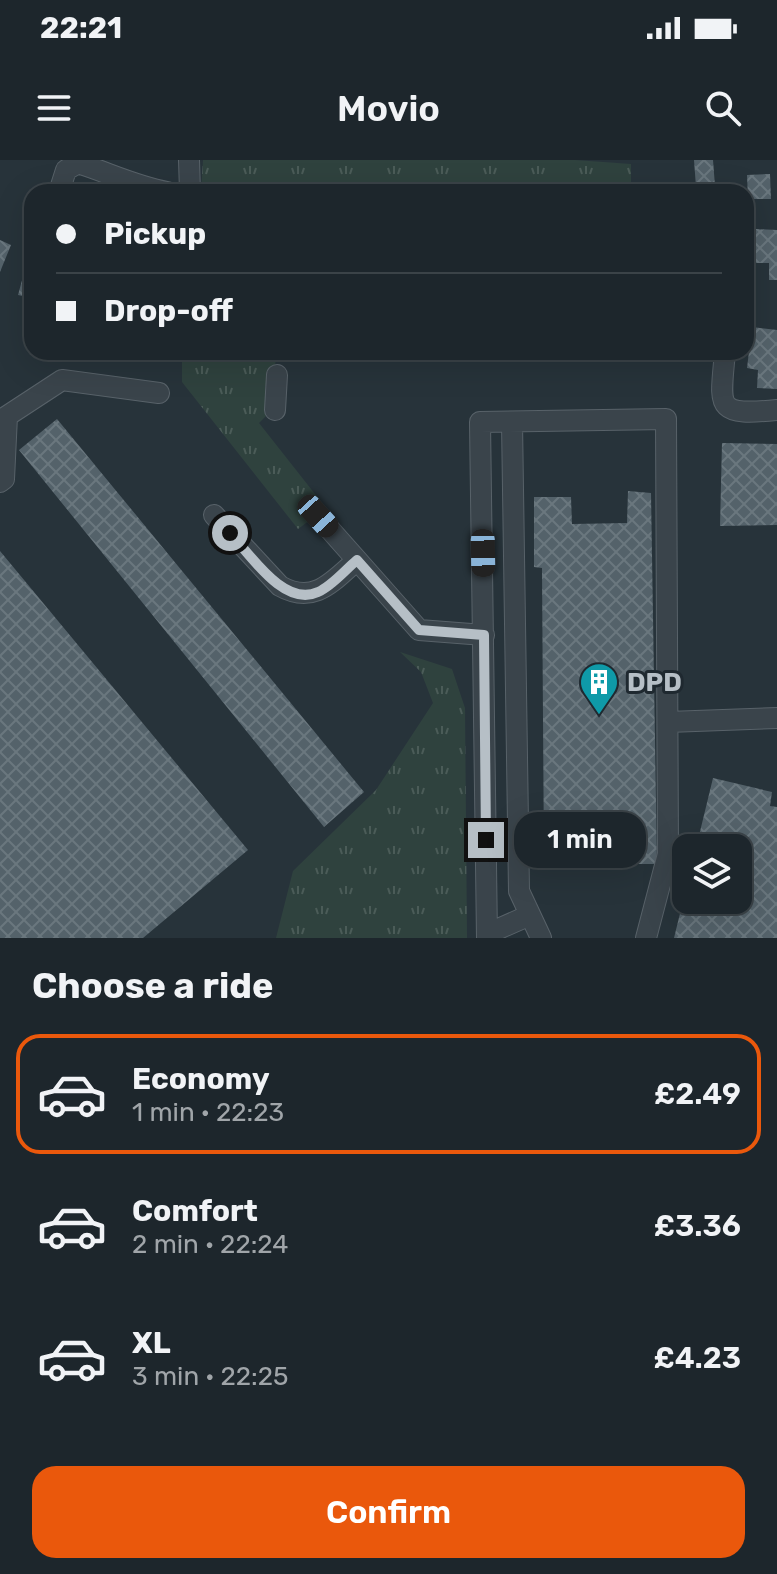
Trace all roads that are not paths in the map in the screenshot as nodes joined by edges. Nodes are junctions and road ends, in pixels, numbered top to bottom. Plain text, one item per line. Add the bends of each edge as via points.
1 (189, 160) edge
2 (62, 184) edge
3 (123, 184) edge
4 (190, 184) edge
5 (724, 360) edge
6 (277, 375) dead end
7 (159, 393) dead end
8 (275, 410) dead end
9 (777, 410) edge
10 (512, 422) junction
11 (0, 482) edge
12 (513, 498) junction
13 (481, 499) junction
14 (214, 515) dead end
15 (318, 516) dead end
16 (357, 560) junction
17 (484, 635) junction
18 (777, 718) edge
19 (668, 722) junction
20 (530, 915) junction
21 (487, 936) edge
22 (541, 938) edge
23 (646, 938) edge

1 - 4 street
2 - 3 street via 66,170 78,163 112,173
5 - 9 street via 724,405 732,411
6 - 8 street
7 - 11 street via 62,380 7,416
10 - 12 street
10 - 13 street via 480,422
10 - 19 street via 666,419
12 - 13 street
12 - 20 street via 519,891
13 - 17 street
14 - 16 street via 280,586 293,593 320,592
15 - 16 street
16 - 17 street via 419,630
17 - 21 street
18 - 19 street
19 - 23 street via 668,854
20 - 21 street
20 - 22 street

